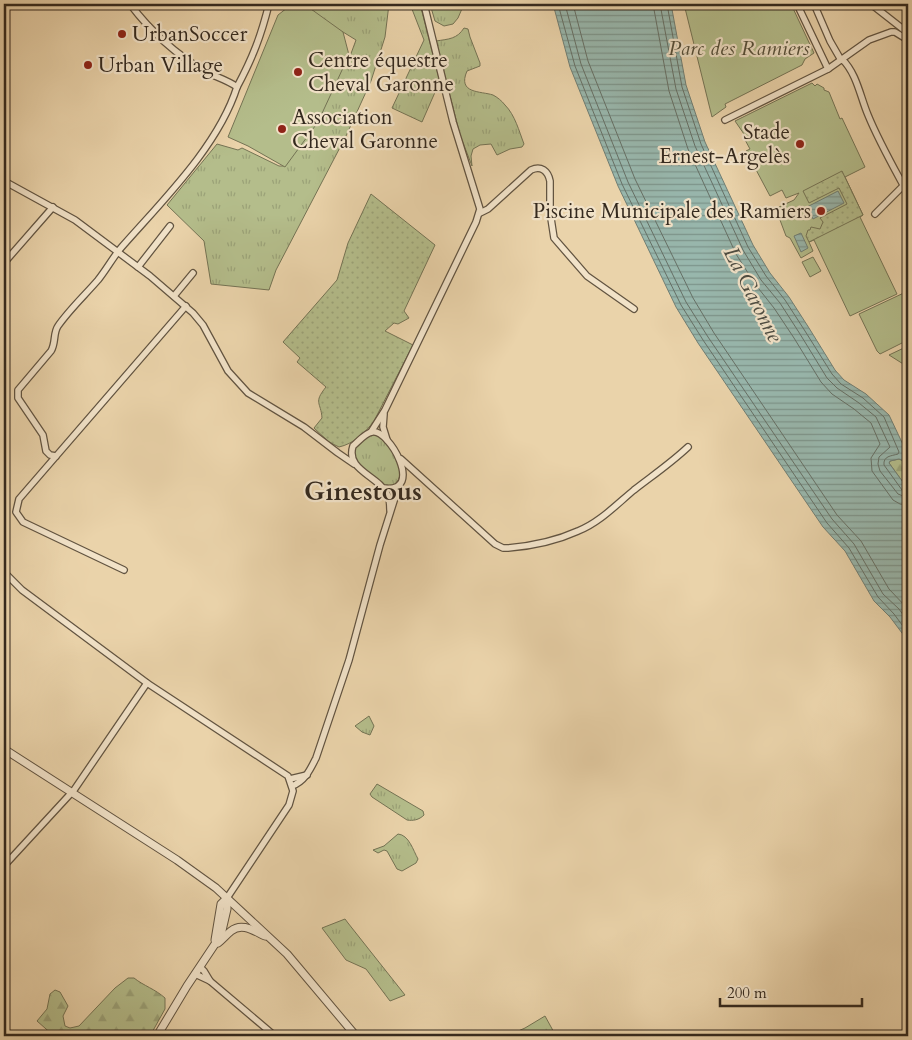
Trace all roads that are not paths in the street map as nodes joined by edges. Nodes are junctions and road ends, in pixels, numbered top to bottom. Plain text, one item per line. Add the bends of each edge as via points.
1 (130, 4) edge
2 (269, 4) edge
3 (424, 4) edge
4 (797, 4) edge
5 (814, 4) edge
6 (871, 4) edge
7 (908, 33) edge
8 (908, 40) edge
9 (842, 60) junction
10 (828, 69) junction
11 (238, 87) junction
12 (725, 120) dead end
13 (4, 181) edge
14 (906, 183) edge
15 (908, 194) edge
16 (53, 207) junction
17 (480, 213) junction
18 (875, 214) dead end
19 (170, 226) dead end
20 (118, 252) junction
21 (4, 263) edge
22 (138, 267) junction
23 (193, 273) dead end
24 (174, 296) junction
25 (186, 306) junction
26 (634, 309) dead end
27 (385, 410) junction
28 (371, 432) junction
29 (387, 442) junction
30 (353, 446) junction
31 (688, 447) dead end
32 (334, 450) junction
33 (56, 456) junction
34 (401, 459) junction
35 (354, 464) junction
36 (411, 470) junction
37 (403, 472) junction
38 (399, 485) junction
39 (384, 488) junction
40 (390, 512) junction
41 (124, 570) dead end
42 (4, 572) edge
43 (147, 683) junction
44 (4, 749) edge
45 (307, 775) junction
46 (290, 779) junction
47 (292, 786) junction
48 (71, 793) junction
49 (4, 866) edge
50 (227, 898) junction
51 (272, 939) junction
52 (214, 946) junction
53 (200, 967) junction
54 (195, 974) junction
55 (210, 981) junction
56 (157, 1036) edge
57 (275, 1036) edge
58 (356, 1036) edge

1 - 11 street via 152,32 178,54
2 - 11 street via 261,36
3 - 17 street
4 - 10 street
5 - 9 street
6 - 7 street
8 - 9 street via 895,32 869,40
9 - 10 street
9 - 14 street via 853,74 867,114
10 - 12 street
11 - 20 street via 196,161
13 - 16 street
14 - 15 street
14 - 18 street
16 - 20 street
16 - 21 street
17 - 26 street via 531,170 543,169 550,181 554,238 587,276
17 - 27 street
19 - 22 street
20 - 22 street
20 - 33 street via 58,326 51,352 18,393 18,398 43,435 46,451
22 - 24 street
23 - 24 street
24 - 25 street
25 - 32 street via 203,326 228,371 248,393 304,427
25 - 33 street
27 - 28 street
27 - 29 street via 383,427
28 - 29 street via 380,434
28 - 30 street
29 - 34 street
30 - 32 street via 344,451
30 - 35 street via 351,456
31 - 36 street via 597,521 580,531 549,541 508,548 494,544
32 - 35 street
33 - 41 street via 19,499 16,512 23,522
34 - 36 street
34 - 37 street
35 - 39 street
36 - 37 street
37 - 38 street
38 - 39 street
38 - 40 street
39 - 40 street
40 - 45 street via 349,660 316,758
42 - 43 street via 22,590
43 - 46 street
43 - 48 street
44 - 48 street
45 - 46 street
45 - 47 street
46 - 47 street
47 - 50 street via 289,805
48 - 49 street
48 - 50 street via 177,860
50 - 51 street
50 - 52 street via 221,935
51 - 52 street via 240,927 230,931
51 - 58 street
52 - 53 street
53 - 54 street
53 - 55 street
54 - 55 street
54 - 56 street
55 - 57 street

